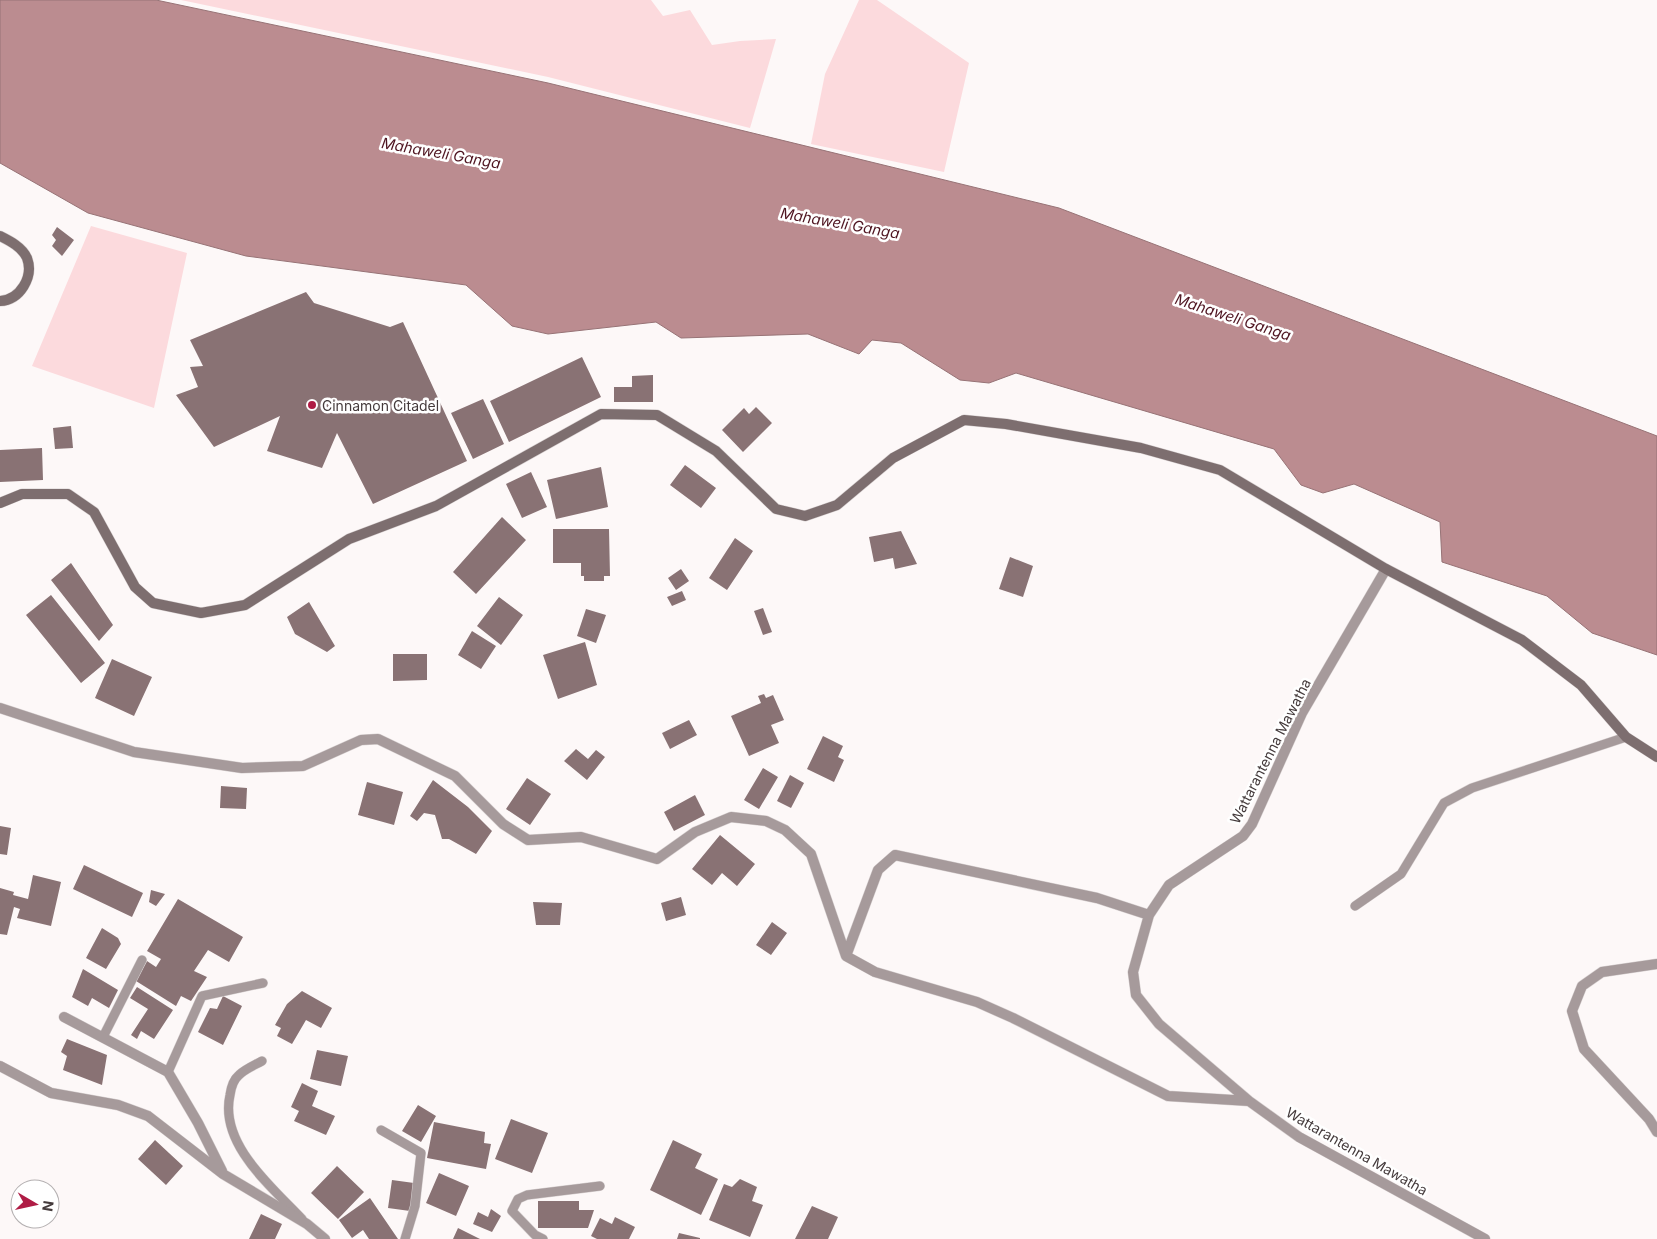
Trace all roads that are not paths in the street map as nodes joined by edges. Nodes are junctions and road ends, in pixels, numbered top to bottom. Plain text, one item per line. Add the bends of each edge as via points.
1 (0, 236) edge
2 (0, 301) edge
3 (0, 503) edge
4 (1386, 569) junction
5 (0, 708) edge
6 (1626, 737) junction
7 (1657, 757) edge
8 (1355, 906) dead end
9 (1149, 915) junction
10 (846, 956) junction
11 (142, 960) dead end
12 (1657, 964) edge
13 (263, 983) dead end
14 (64, 1017) dead end
15 (103, 1037) junction
16 (262, 1061) dead end
17 (0, 1066) edge
18 (168, 1072) junction
19 (1249, 1101) junction
20 (381, 1130) dead end
21 (1657, 1132) edge
22 (224, 1174) junction
23 (600, 1186) dead end
24 (307, 1224) junction
25 (325, 1239) edge
26 (405, 1239) edge
27 (543, 1239) edge
28 (1485, 1239) edge

1 - 2 street via 17,245 27,258 29,275 22,290 9,300
3 - 4 street via 22,494 68,494 94,512 135,588 153,604 201,613 245,604 349,540 436,506 602,414 657,414 716,451 776,509 805,516 837,504 893,458 964,420 1006,424 1141,448 1220,470
4 - 6 street via 1522,640 1581,685
4 - 9 street, Wattarantenna Mawatha via 1302,713 1252,824 1243,836 1169,885
5 - 10 street via 134,752 242,768 303,766 361,740 378,739 455,776 503,824 528,840 581,837 657,859 695,832 731,817 766,822 784,830 811,854
6 - 7 street
6 - 8 lane via 1472,788 1444,803 1401,874
9 - 10 street via 1097,898 895,855 878,870
9 - 19 street, Wattarantenna Mawatha via 1133,972 1136,995 1159,1024
10 - 19 street via 875,972 977,1002 1014,1018 1168,1096
11 - 15 lane
12 - 21 street via 1602,972 1582,986 1572,1011 1584,1049 1649,1119
13 - 18 lane via 202,996
14 - 15 street
15 - 18 street
16 - 24 lane via 238,1075 232,1085 227,1105 232,1129 249,1163
17 - 22 street via 51,1093 118,1105 148,1116
18 - 22 street
19 - 28 street, Wattarantenna Mawatha via 1299,1137
20 - 26 lane via 422,1153 415,1206
22 - 24 street
23 - 27 lane via 518,1198 512,1211
24 - 25 street

